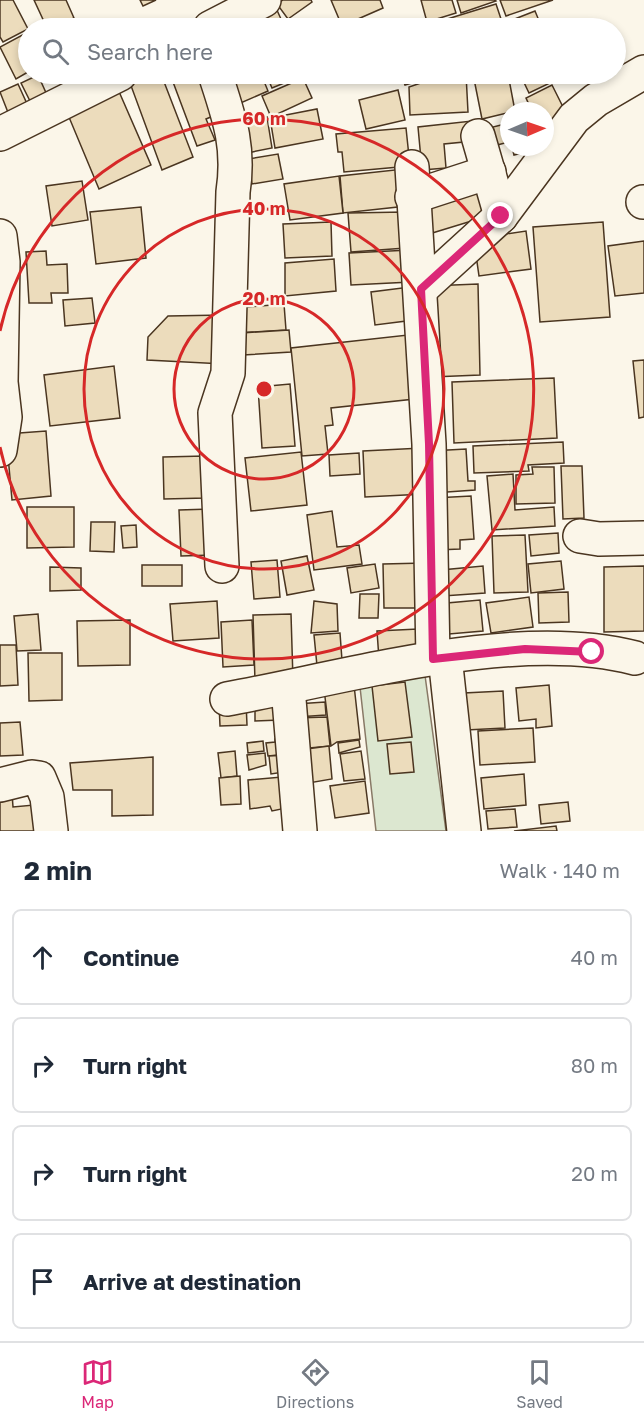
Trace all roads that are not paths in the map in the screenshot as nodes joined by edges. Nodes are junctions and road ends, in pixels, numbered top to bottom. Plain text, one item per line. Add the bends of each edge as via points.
1 (264, 0) edge
2 (229, 18) edge
3 (644, 72) edge
4 (626, 82) edge
5 (100, 84) edge
6 (218, 84) edge
7 (623, 84) edge
8 (0, 134) edge
9 (478, 136) dead end
10 (489, 172) junction
11 (501, 216) junction
12 (0, 236) edge
13 (421, 289) junction
14 (0, 450) edge
15 (580, 536) dead end
16 (644, 538) edge
17 (222, 566) dead end
18 (439, 658) junction
19 (635, 658) dead end
20 (288, 688) junction
21 (227, 699) dead end
22 (0, 785) edge
23 (51, 831) edge
24 (300, 831) edge
25 (464, 831) edge

1 - 2 street
3 - 4 street
5 - 8 street
6 - 17 street via 235,134 237,168 228,373 215,413
7 - 11 street via 574,118
9 - 10 street
10 - 11 street
10 - 13 street via 412,182
11 - 13 street
12 - 14 street via 1,381 5,417
13 - 18 street
15 - 16 street
18 - 19 street via 525,649 617,653
18 - 20 street
18 - 25 street
20 - 21 street
20 - 24 street
22 - 23 street via 39,778 47,797

